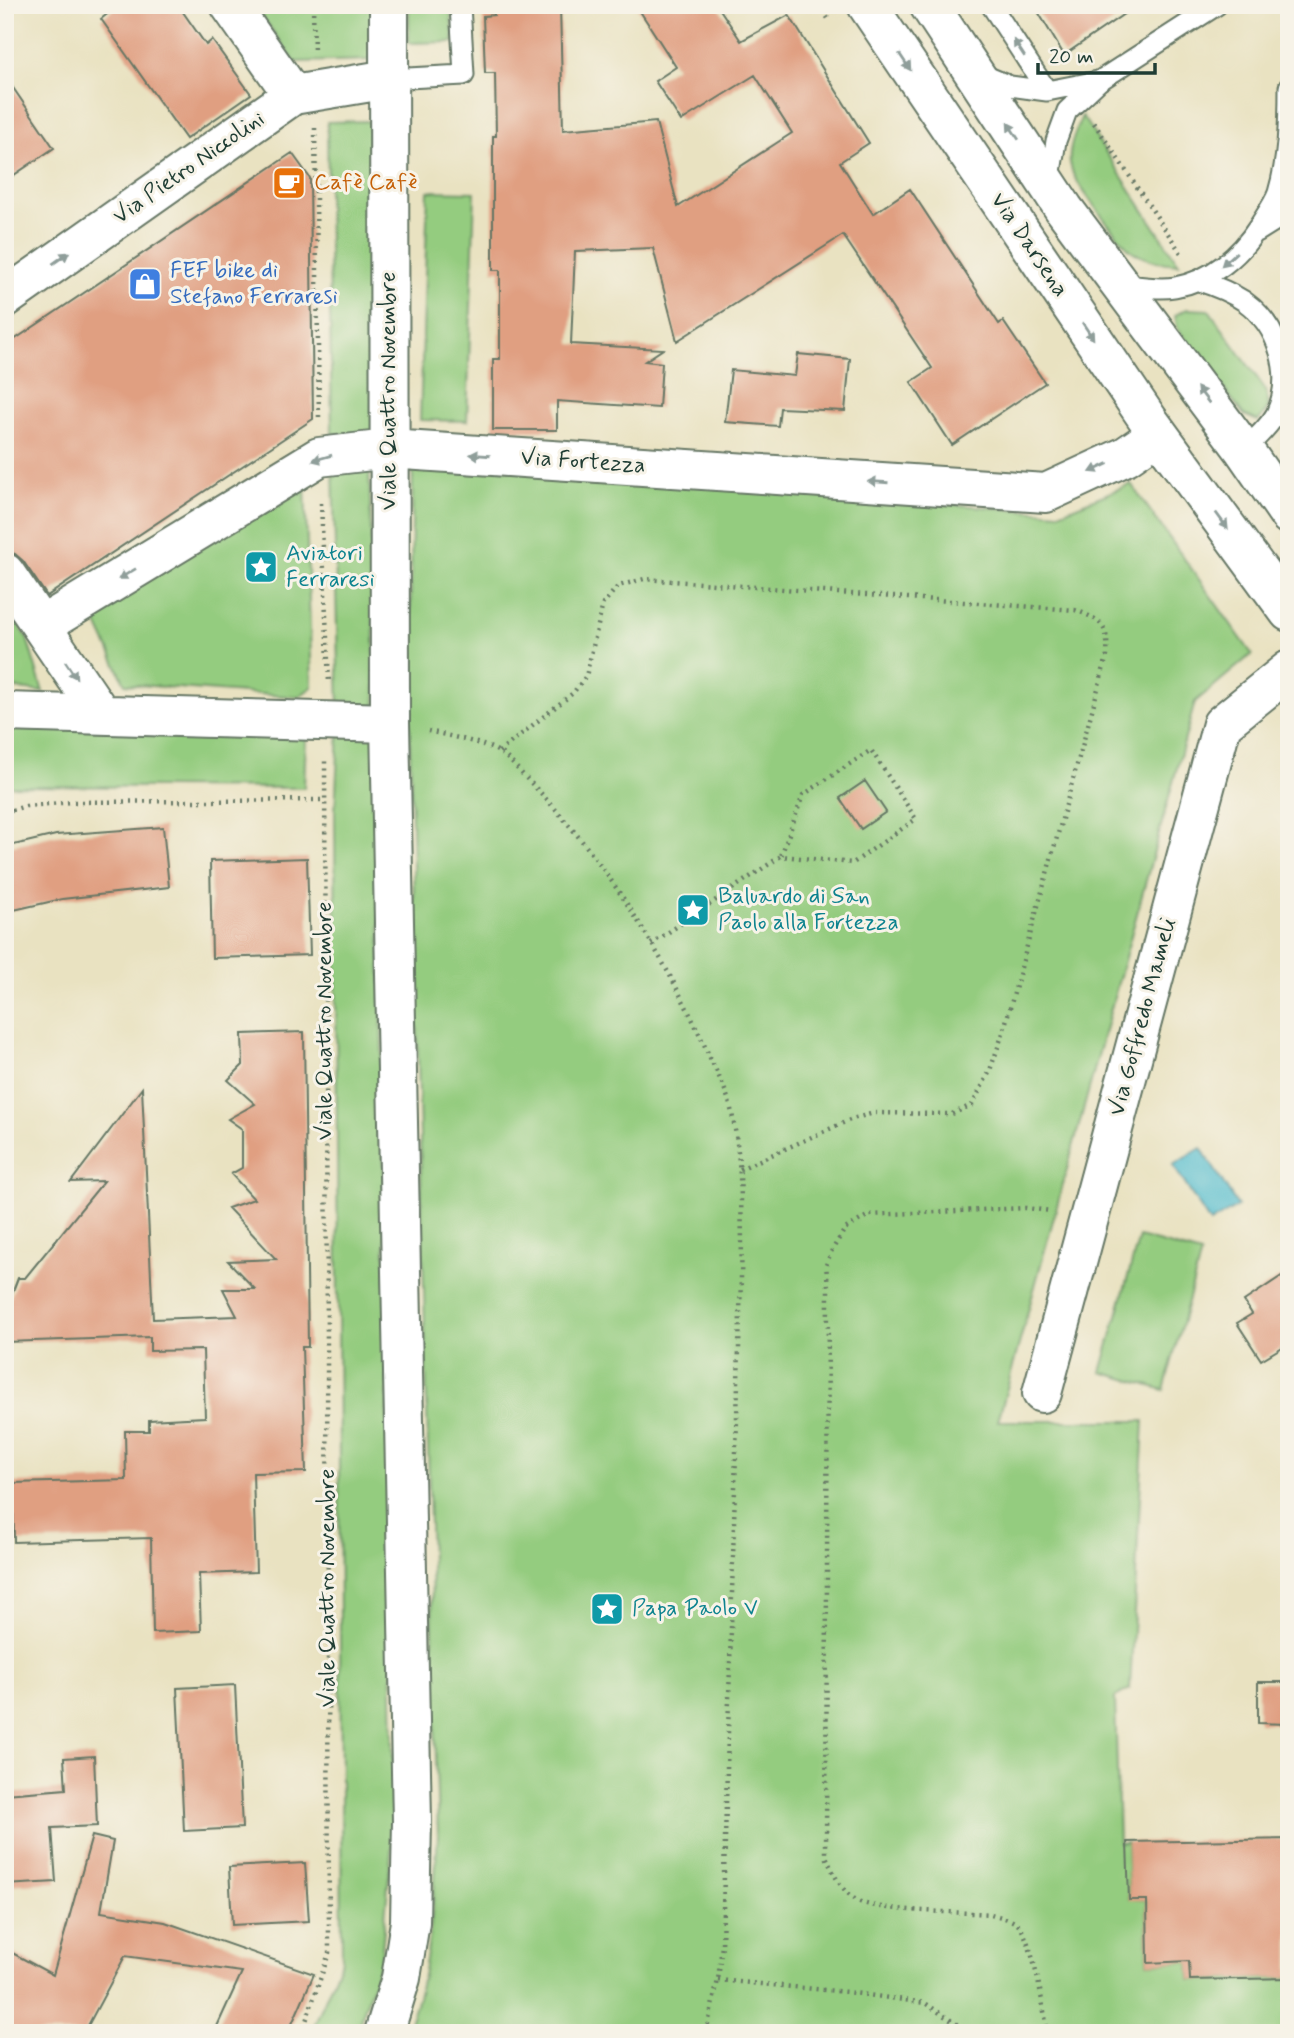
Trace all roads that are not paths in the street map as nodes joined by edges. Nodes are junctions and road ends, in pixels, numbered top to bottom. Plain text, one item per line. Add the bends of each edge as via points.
1 (230, 5) edge
2 (389, 5) edge
3 (460, 5) edge
4 (867, 5) edge
5 (929, 5) edge
6 (991, 5) edge
7 (1217, 5) edge
8 (973, 72) junction
9 (389, 79) junction
10 (1099, 81) junction
11 (1289, 87) edge
12 (1047, 91) junction
13 (305, 93) junction
14 (1049, 186) junction
15 (1289, 212) edge
16 (1253, 236) junction
17 (1199, 281) junction
18 (1119, 284) junction
19 (5, 298) edge
20 (1287, 366) edge
21 (1158, 434) junction
22 (389, 449) junction
23 (1244, 450) junction
24 (1194, 482) junction
25 (1289, 515) edge
26 (5, 573) edge
27 (1289, 612) edge
28 (41, 626) junction
29 (1289, 670) edge
30 (5, 712) edge
31 (100, 714) junction
32 (390, 723) junction
33 (1042, 1393) dead end
34 (384, 2033) edge

1 - 13 street
2 - 9 street, Viale Quattro Novembre
3 - 9 lane via 464,75
4 -> 21 street, Via Darsena
5 - 8 street
12 -> 6 lane
7 - 10 lane
8 - 12 lane via 1010,86
14 -> 8 street
9 - 13 street, Via Pietro Niccolini
9 - 22 street, Viale Quattro Novembre
10 - 12 lane
10 - 14 lane via 1067,111 1056,141
11 - 16 lane via 1289,133 1278,195
19 -> 13 street, Via Pietro Niccolini
14 - 18 street
15 - 16 lane
16 -> 17 lane via 1228,262
17 - 18 lane via 1172,288
17 - 20 lane via 1228,292 1255,311 1281,348
23 -> 18 street
20 - 23 lane via 1283,401 1276,415
21 -> 22 street, Via Fortezza via 1126,456 1046,493
21 - 24 street, Via Darsena
22 -> 28 street, Via Fortezza via 319,457
22 - 32 street, Viale Quattro Novembre
23 - 24 street
23 - 25 street
24 -> 27 street, Via Darsena
26 - 28 street
28 -> 31 street
29 - 33 street, Via Goffredo Mameli via 1222,724
30 - 31 street
31 - 32 street
32 - 34 street, Viale Quattro Novembre via 412,1821 410,1922 401,1978

